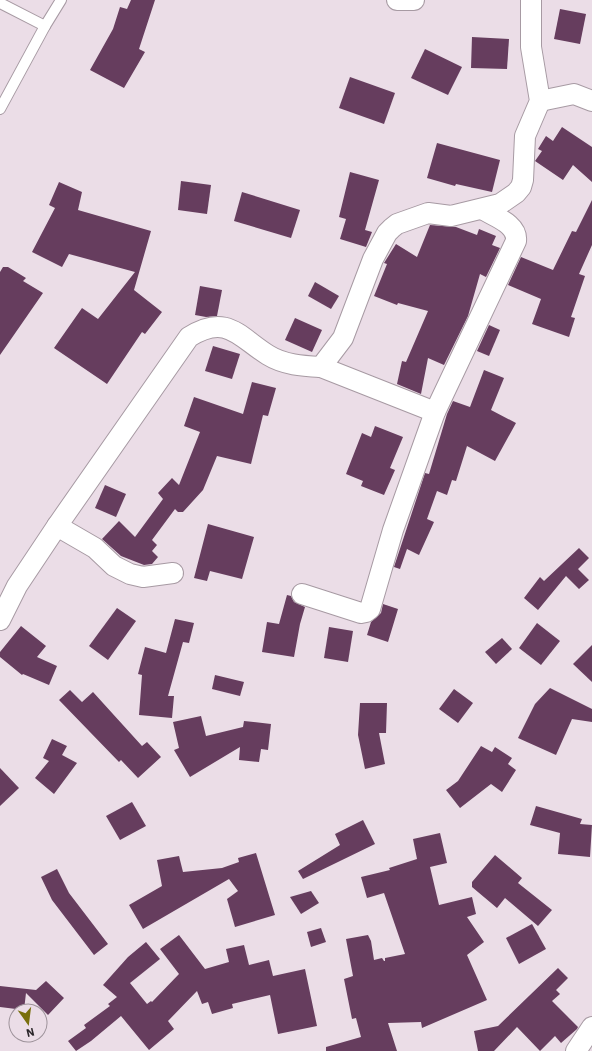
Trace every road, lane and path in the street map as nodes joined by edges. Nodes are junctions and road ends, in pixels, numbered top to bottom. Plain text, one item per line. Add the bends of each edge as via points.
1 (61, 0) edge
2 (397, 0) edge
3 (414, 0) edge
4 (531, 0) edge
5 (0, 3) edge
6 (45, 26) junction
7 (592, 101) edge
8 (540, 102) junction
9 (0, 109) edge
10 (482, 209) junction
11 (321, 367) junction
12 (435, 412) junction
13 (57, 526) junction
14 (173, 573) dead end
15 (302, 594) dead end
16 (0, 620) edge
17 (592, 1028) edge
18 (576, 1051) edge

1 - 6 lane
2 - 3 street
4 - 8 street via 531,47
5 - 6 lane
6 - 9 lane
7 - 8 street via 574,94
8 - 10 street via 525,136 521,186 508,200
10 - 11 street via 451,216 428,213 392,228 374,259 343,338
10 - 12 street via 513,228 517,235 516,241
11 - 12 street
11 - 13 street via 290,364 269,355 244,336 226,328 197,332 190,337
12 - 15 street via 393,530 370,609 361,613
13 - 14 street via 95,548 114,566 130,574 144,577
13 - 16 street via 13,592
17 - 18 street

